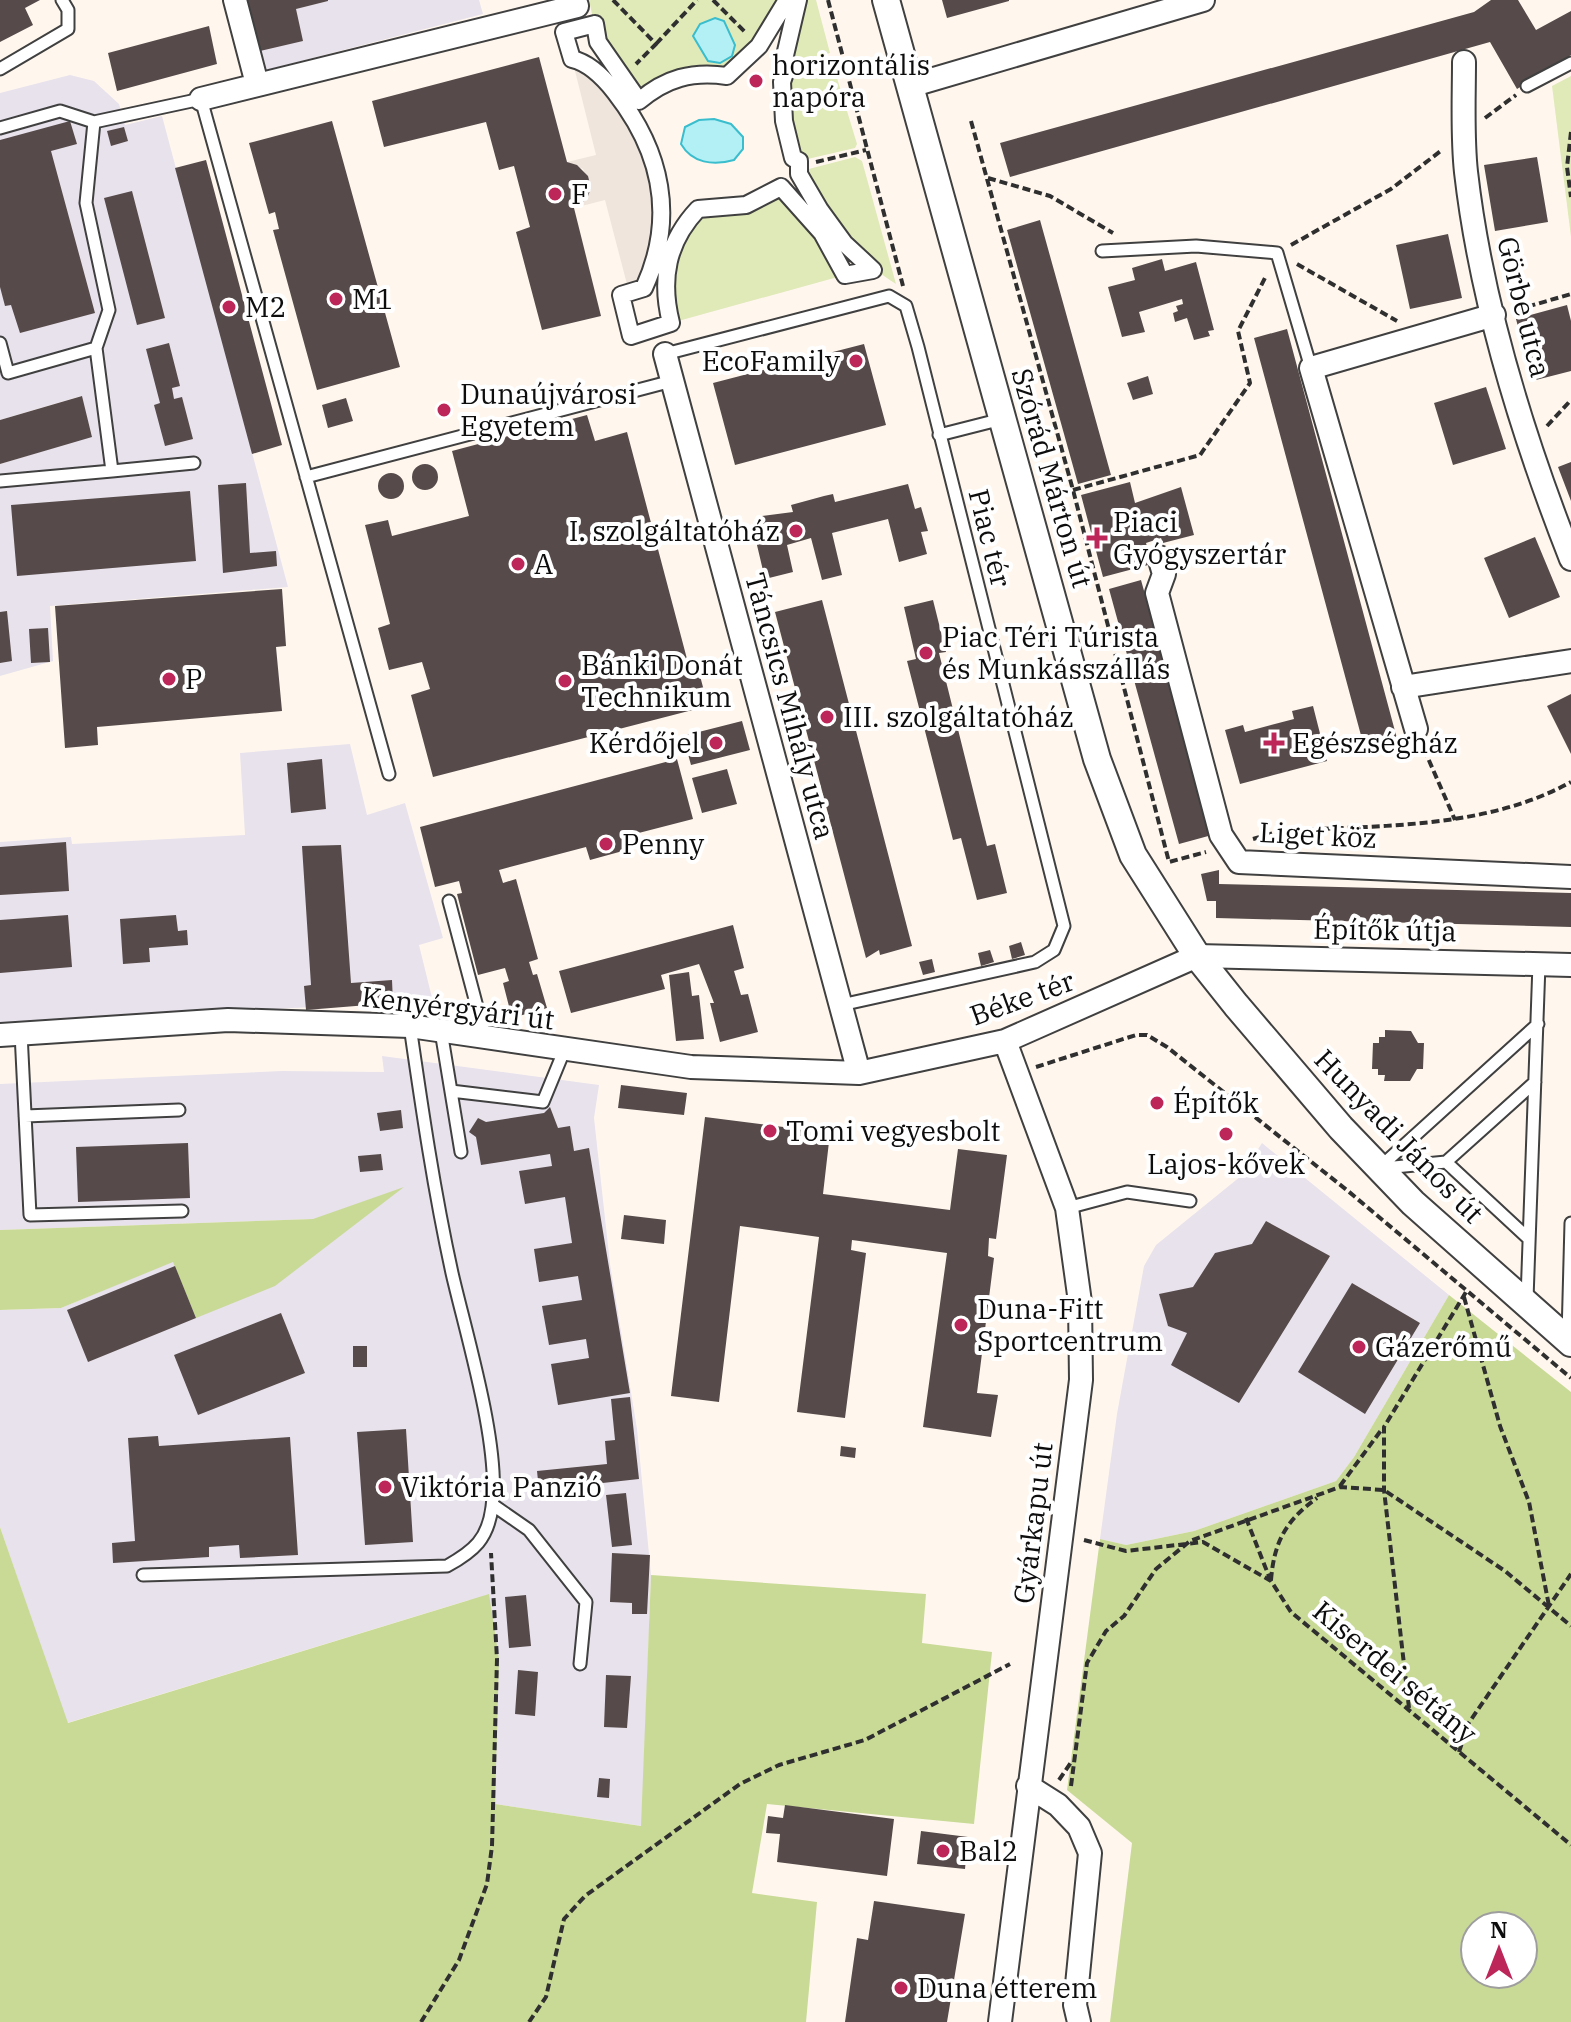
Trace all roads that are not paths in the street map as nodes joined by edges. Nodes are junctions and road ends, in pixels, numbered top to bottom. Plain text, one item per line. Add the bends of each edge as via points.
1 (62, 0) edge
2 (235, 0) edge
3 (787, 0) edge
4 (798, 0) edge
5 (886, 0) edge
6 (1203, 0) edge
7 (576, 3) edge
8 (1464, 62) dead end
9 (1571, 63) edge
10 (0, 69) edge
11 (257, 84) junction
12 (910, 86) junction
13 (1527, 86) road end
14 (201, 99) junction
15 (94, 122) junction
16 (0, 128) edge
17 (1102, 251) dead end
18 (1494, 315) junction
19 (0, 343) edge
20 (96, 348) junction
21 (665, 354) joint
22 (1311, 368) junction
23 (672, 381) junction
24 (1002, 419) junction
25 (939, 435) junction
26 (194, 463) dead end
27 (112, 471) junction
28 (306, 477) junction
29 (0, 481) edge
30 (1159, 557) dead end
31 (1571, 559) edge
32 (1571, 661) edge
33 (1403, 687) junction
34 (1416, 729) road end
35 (389, 774) dead end
36 (1571, 877) edge
37 (449, 901) dead end
38 (1197, 956) junction
39 (1539, 964) junction
40 (1571, 965) edge
41 (841, 1005) junction
42 (1538, 1024) junction
43 (410, 1026) junction
44 (441, 1031) junction
45 (10, 1034) edge
46 (485, 1037) junction
47 (1005, 1041) junction
48 (564, 1051) junction
49 (859, 1073) junction
50 (1535, 1082) junction
51 (451, 1091) junction
52 (179, 1110) dead end
53 (25, 1116) junction
54 (461, 1152) dead end
55 (1446, 1162) junction
56 (1379, 1168) junction
57 (1190, 1201) dead end
58 (1067, 1208) junction
59 (182, 1211) dead end
60 (1571, 1223) edge
61 (1529, 1239) junction
62 (1527, 1305) junction
63 (1569, 1342) edge
64 (493, 1505) junction
65 (143, 1575) dead end
66 (580, 1664) dead end
67 (1028, 1786) junction
68 (1001, 2021) edge
69 (1079, 2022) edge

1 - 10 lane via 68,29
2 - 11 street
3 - 4 street via 759,46 727,76 672,79 639,101 598,42 595,24 564,32 572,59 608,84 632,117 647,142 659,185 662,229 654,266 644,288 621,295 631,336 671,323 665,276 676,235 698,209 746,205 781,187 822,233 845,275 873,270 820,210 793,158 782,82
5 - 12 street, Szórád Márton út
6 - 12 street
7 - 11 street
8 - 18 street, Görbe utca via 1464,133 1474,229
9 - 13 lane
11 - 14 street
12 - 24 street, Szórád Márton út
14 - 15 lane
14 - 28 lane
15 - 16 lane via 60,111
15 - 20 lane via 86,203 109,310
17 - 22 lane via 1196,246 1277,253
18 - 22 street
18 - 31 street, Görbe utca
19 - 20 lane via 8,373
20 - 27 lane
21 - 23 street, Táncsics Mihály utca
21 - 25 lane, Piac tér via 889,296 906,306
22 - 33 street
23 - 28 lane
23 - 41 street, Táncsics Mihály utca
24 - 25 lane
24 - 38 street, Szórád Márton út via 1115,815 1133,855
25 - 41 lane, Piac tér via 1064,926 1054,950 1035,962
26 - 27 lane
27 - 29 lane
28 - 35 lane
30 - 36 street, Liget köz via 1164,574 1157,593 1227,846 1239,862
32 - 33 street
33 - 34 street
37 - 46 lane
38 - 39 street, Építők útja
38 - 47 street, Béke tér
38 - 56 street, Hunyadi János út
39 - 40 street, Építők útja
39 - 42 lane
41 - 49 street, Táncsics Mihály utca
42 - 50 lane
42 - 56 lane
43 - 44 street, Kenyérgyári út
43 - 45 street, Kenyérgyári út via 228,1020
43 - 64 lane via 430,1174 487,1431
44 - 46 street, Kenyérgyári út
44 - 51 lane
45 - 53 lane
46 - 48 street, Kenyérgyári út
47 - 49 street, Béke tér
47 - 58 street, Gyárkapu út
48 - 49 street, Kenyérgyári út via 691,1067
48 - 51 lane via 543,1102
50 - 55 lane
50 - 61 lane
51 - 54 lane
52 - 53 lane
53 - 59 lane via 30,1215
55 - 56 lane
55 - 61 lane
56 - 62 street, Hunyadi János út
57 - 58 lane via 1127,1192
58 - 67 street, Gyárkapu út via 1080,1302 1081,1380
60 - 63 lane
61 - 62 lane
62 - 63 street, Hunyadi János út
64 - 65 lane via 474,1550 447,1566
64 - 66 lane via 529,1530 586,1602
67 - 68 street, Gyárkapu út
67 - 69 street via 1079,1827 1090,1853 1075,2005

